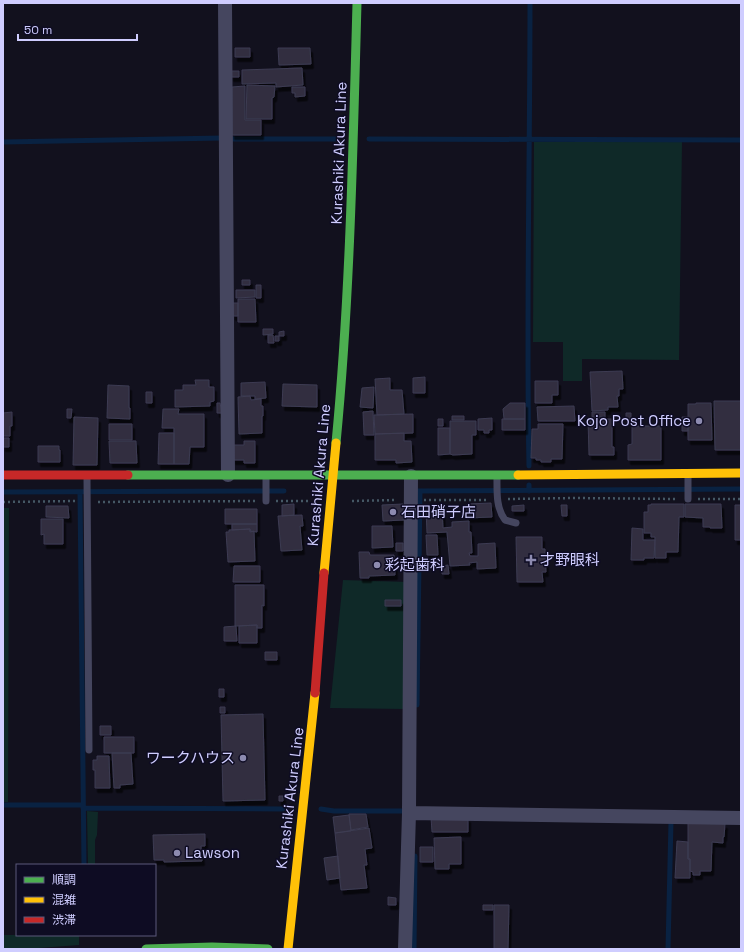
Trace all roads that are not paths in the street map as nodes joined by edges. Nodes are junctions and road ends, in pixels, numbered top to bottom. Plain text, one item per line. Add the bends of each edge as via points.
1 (225, 3) edge
2 (357, 3) edge
3 (688, 473) junction
4 (741, 473) edge
5 (3, 475) edge
6 (87, 475) junction
7 (228, 475) junction
8 (266, 475) junction
9 (334, 476) junction
10 (497, 478) junction
11 (413, 492) junction
12 (688, 497) road end
13 (266, 500) road end
14 (516, 523) dead end
15 (89, 750) dead end
16 (409, 813) junction
17 (741, 818) edge
18 (146, 949) edge
19 (268, 949) edge
20 (288, 949) edge
21 (405, 949) edge

1 - 7 street
2 - 9 main road, Kurashiki Akura Line via 353,169 344,356
3 - 4 main road
3 - 10 main road
3 - 12 lane
5 - 6 main road
6 - 7 main road
6 - 15 lane
7 - 8 main road
8 - 9 main road
8 - 13 lane
9 - 11 main road
9 - 20 main road, Kurashiki Akura Line via 313,720 296,857
10 - 11 main road
10 - 14 lane via 502,516 505,520
11 - 16 street
16 - 17 street
16 - 21 street
18 - 19 main road

